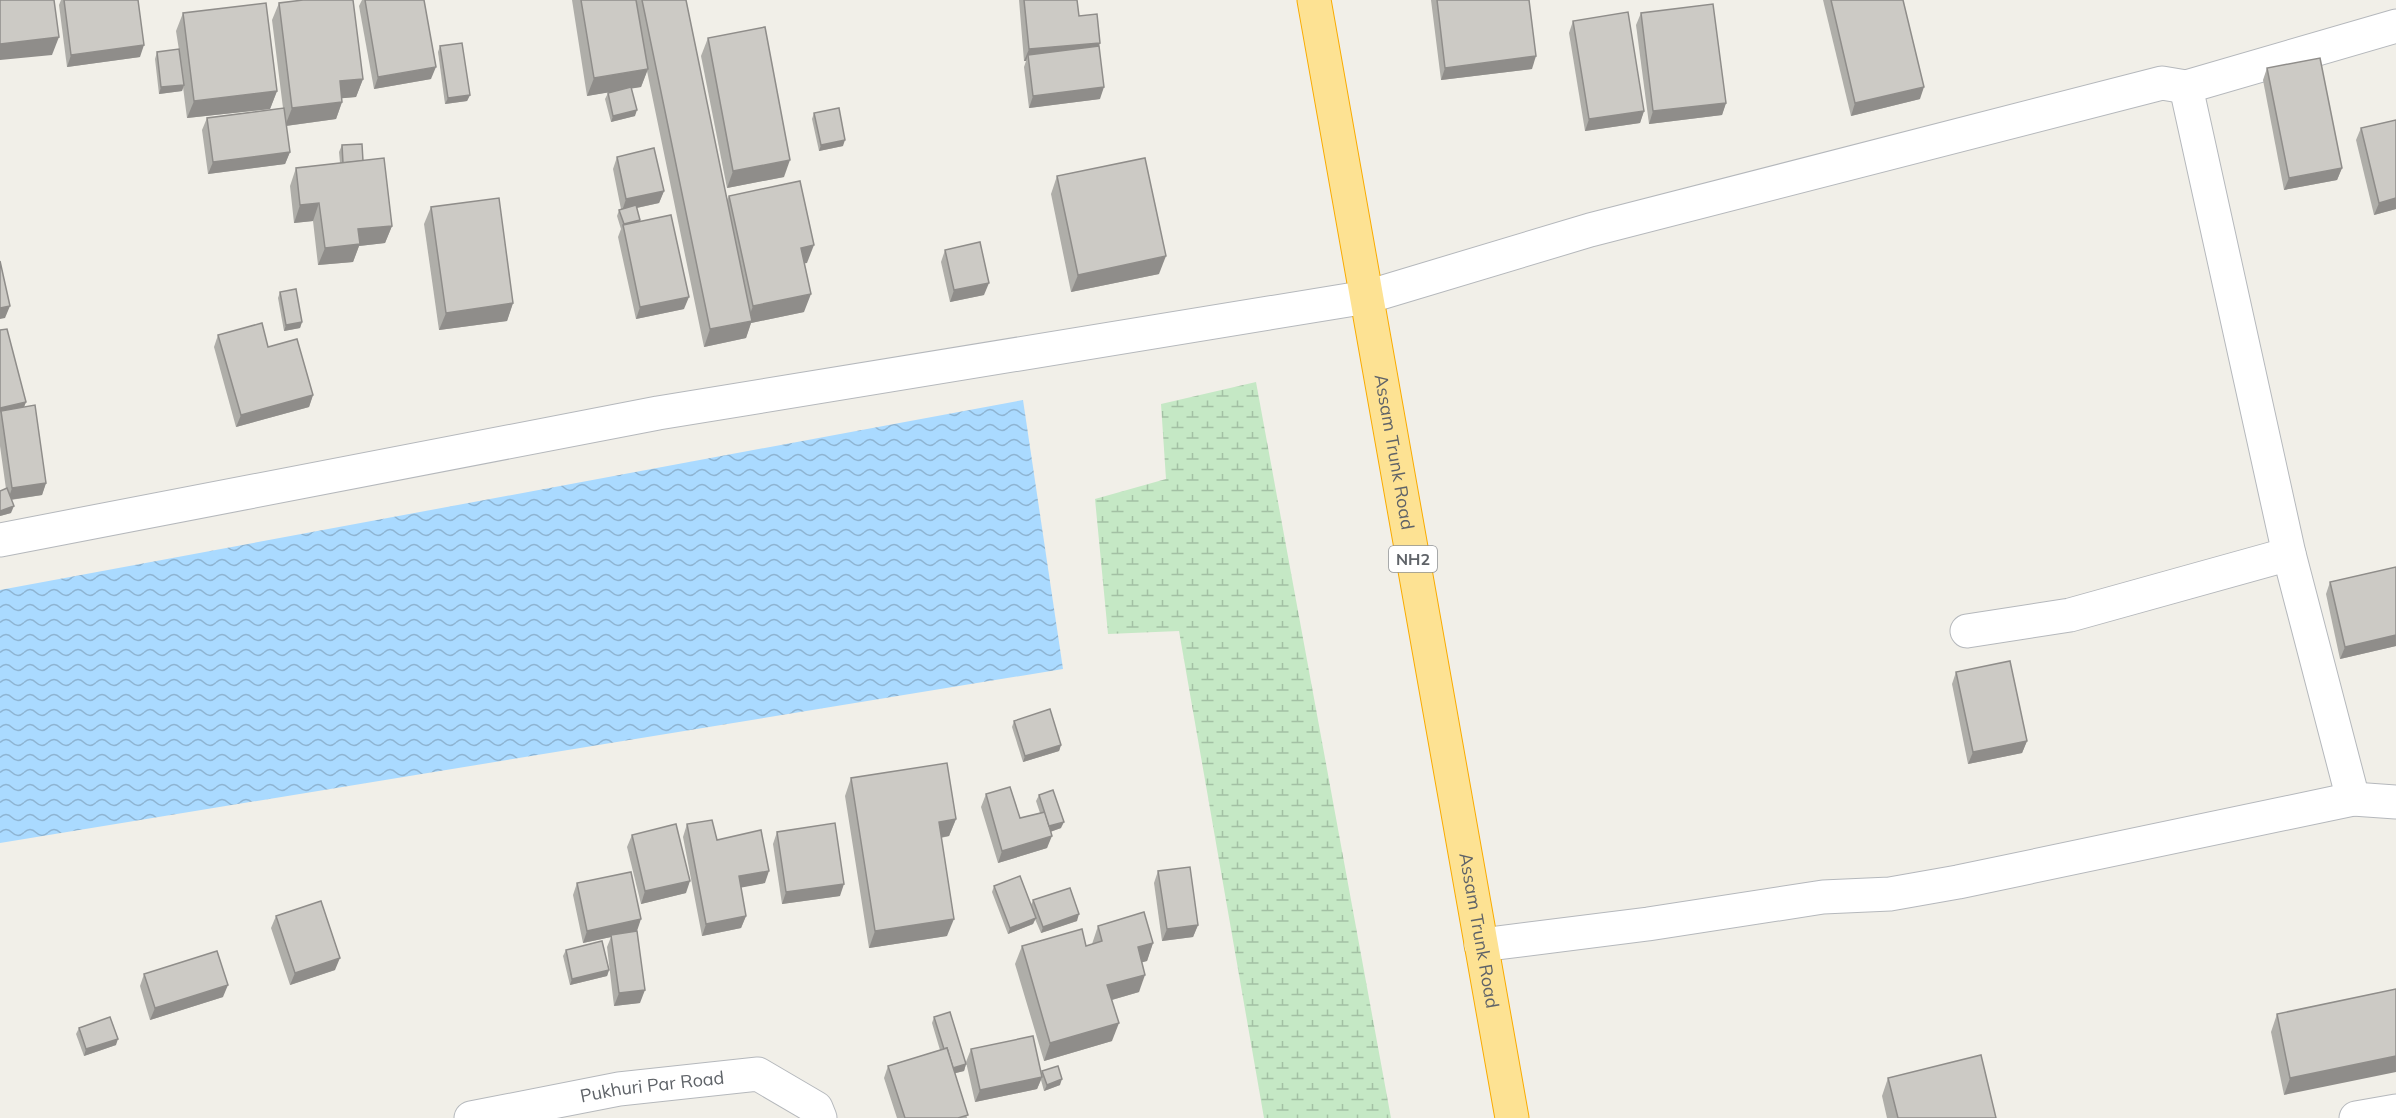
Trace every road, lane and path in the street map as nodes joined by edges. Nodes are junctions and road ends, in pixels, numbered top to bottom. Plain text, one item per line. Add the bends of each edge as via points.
1 (1314, 0) edge
2 (2396, 26) edge
3 (2186, 87) junction
4 (1367, 297) junction
5 (0, 540) edge
6 (2289, 554) junction
7 (1967, 631) dead end
8 (2353, 799) junction
9 (2396, 802) edge
10 (1481, 945) junction
11 (2396, 1111) edge
12 (471, 1118) edge
13 (820, 1118) edge
14 (1512, 1118) edge
15 (2356, 1118) edge

1 - 4 highway, Assam Trunk Road / NH2
2 - 3 street
3 - 4 street via 2162,82 1590,230
3 - 6 street
4 - 5 street via 658,413
4 - 10 highway, Assam Trunk Road / NH2
6 - 7 street via 2070,615
6 - 8 street
8 - 9 street
8 - 10 street via 1890,894 1823,897
10 - 14 highway, Assam Trunk Road / NH2
11 - 15 street
12 - 13 street, Pukhuri Par Road via 620,1089 758,1074 816,1108

